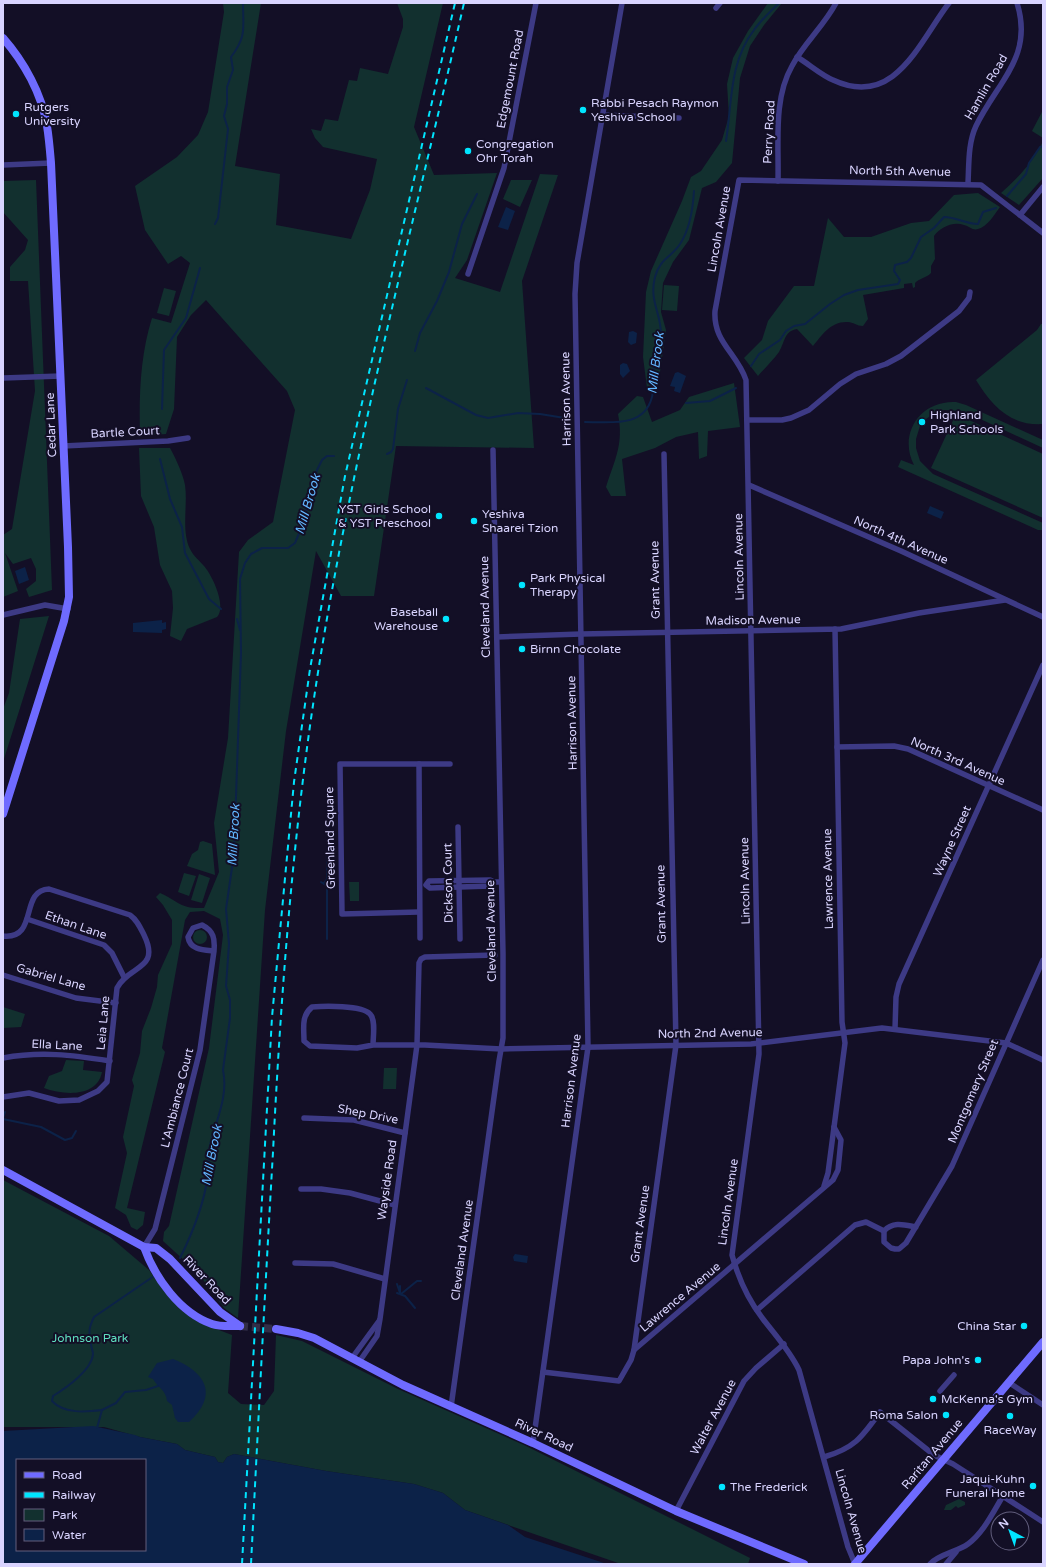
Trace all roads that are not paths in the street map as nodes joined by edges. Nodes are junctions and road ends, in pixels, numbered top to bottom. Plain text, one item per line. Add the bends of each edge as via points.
1 (536, 3) edge
2 (622, 3) edge
3 (720, 3) edge
4 (836, 3) edge
5 (949, 3) edge
6 (1017, 3) edge
7 (716, 8) dead end
8 (3, 38) edge
9 (798, 57) junction
10 (602, 115) junction
11 (679, 118) dead end
12 (51, 163) junction
13 (3, 165) edge
14 (739, 180) joint
15 (778, 181) junction
16 (968, 183) junction
17 (1043, 187) edge
18 (1020, 215) junction
19 (1043, 234) edge
20 (468, 274) dead end
21 (970, 292) dead end
22 (61, 376) junction
23 (3, 378) edge
24 (747, 420) junction
25 (188, 438) dead end
26 (63, 446) junction
27 (493, 450) dead end
28 (664, 454) dead end
29 (748, 485) junction
30 (1005, 600) junction
31 (68, 609) junction
32 (3, 615) edge
33 (1043, 617) edge
34 (835, 629) junction
35 (750, 630) junction
36 (667, 632) junction
37 (581, 634) junction
38 (497, 637) junction
39 (1043, 665) edge
40 (837, 747) junction
41 (419, 764) junction
42 (450, 764) dead end
43 (989, 787) junction
44 (1043, 810) edge
45 (3, 814) edge
46 (458, 827) dead end
47 (459, 880) junction
48 (494, 882) junction
49 (501, 882) junction
50 (424, 885) junction
51 (459, 887) junction
52 (419, 912) junction
53 (27, 919) junction
54 (3, 936) edge
55 (420, 938) dead end
56 (460, 939) dead end
57 (214, 951) junction
58 (495, 955) dead end
59 (1043, 960) edge
60 (3, 975) edge
61 (124, 977) junction
62 (116, 1004) junction
63 (895, 1029) junction
64 (843, 1033) junction
65 (759, 1043) junction
66 (1006, 1043) junction
67 (373, 1045) junction
68 (417, 1045) junction
69 (676, 1045) junction
70 (588, 1047) junction
71 (501, 1049) junction
72 (3, 1058) edge
73 (1043, 1060) edge
74 (110, 1061) junction
75 (3, 1097) edge
76 (304, 1118) dead end
77 (834, 1127) junction
78 (405, 1133) junction
79 (3, 1170) edge
80 (824, 1186) junction
81 (301, 1189) dead end
82 (395, 1205) junction
83 (916, 1227) junction
84 (884, 1231) junction
85 (144, 1247) junction
86 (295, 1263) dead end
87 (735, 1265) junction
88 (385, 1279) junction
89 (757, 1310) junction
90 (276, 1329) tunnel mouth
91 (1043, 1342) edge
92 (784, 1344) junction
93 (634, 1350) junction
94 (356, 1360) junction
95 (543, 1372) junction
96 (954, 1375) dead end
97 (1008, 1382) junction
98 (940, 1392) dead end
99 (1043, 1405) edge
100 (451, 1407) junction
101 (533, 1443) junction
102 (824, 1457) junction
103 (943, 1459) junction
104 (1003, 1496) junction
105 (676, 1511) junction
106 (1043, 1522) edge
107 (958, 1550) junction
108 (804, 1564) edge
109 (855, 1564) edge
110 (930, 1564) edge
111 (946, 1564) edge

1 - 20 street, Edgemount Road via 504,168
2 - 10 street, Harrison Avenue
3 - 7 street
4 - 9 street, Perry Road via 826,21
5 - 9 street via 909,61 898,73 884,82 866,87 850,87 832,80
6 - 16 street, Hamlin Road via 1022,29 1019,49 1009,74 976,127 970,149
8 - 12 street, Cedar Lane via 23,64 38,97 47,124
9 - 15 street, Perry Road via 786,78 782,97
10 - 11 street
10 - 37 street, Harrison Avenue via 577,263 575,294
12 - 13 street
12 - 22 street, Cedar Lane
14 - 15 street, North 5th Avenue
14 - 24 street, Lincoln Avenue via 715,320 721,339 743,369
15 - 16 street, North 5th Avenue
16 - 18 street, North 5th Avenue via 981,184
17 - 18 street
18 - 19 street, North 5th Avenue
21 - 24 street via 959,311 894,361 856,374 801,415 782,420
22 - 23 street
22 - 26 street, Cedar Lane
24 - 29 street, Lincoln Avenue
25 - 26 street, Bartle Court
26 - 31 street, Cedar Lane
27 - 38 street, Cleveland Avenue
28 - 36 street, Grant Avenue
29 - 30 street, North 4th Avenue
29 - 35 street, Lincoln Avenue
30 - 33 street, North 4th Avenue
30 - 34 street, Madison Avenue via 919,612
31 - 32 street via 45,605
31 - 45 street, Cedar Lane
34 - 35 street, Madison Avenue
34 - 40 street, Lawrence Avenue
35 - 36 street, Madison Avenue
35 - 65 street, Lincoln Avenue
36 - 37 street, Madison Avenue
36 - 69 street, Grant Avenue
37 - 38 street, Madison Avenue
37 - 70 street, Harrison Avenue
38 - 49 street, Cleveland Avenue
39 - 43 street, Wayne Street
40 - 43 street, North 3rd Avenue via 894,746 908,749
40 - 64 street, Lawrence Avenue
41 - 42 street, Greenland Square
41 - 50 street
41 - 52 street, Greenland Square via 340,764 342,914
43 - 44 street, North 3rd Avenue
43 - 63 street, Wayne Street via 900,984 896,997
46 - 47 street, Dickson Court
47 - 48 street
47 - 50 street via 429,881
47 - 51 street, Dickson Court
48 - 49 street
48 - 51 street via 490,886
49 - 71 street, Cleveland Avenue via 504,1038
50 - 51 street via 430,888
50 - 52 street
51 - 56 street, Dickson Court
52 - 55 street
53 - 54 street via 20,932 10,937
53 - 61 street, Ethan Lane via 104,945 112,953
53 - 61 street via 34,897 44,889 130,915 138,923 149,950 140,969
57 - 57 street, L'Ambiance Court via 192,946 188,937 193,928 202,925 211,931 215,940
57 - 85 street, L'Ambiance Court via 200,1050 155,1229
58 - 68 street, Wayside Road via 421,959 418,974
59 - 66 street, Montgomery Street
60 - 62 street, Gabriel Lane via 76,998
61 - 62 street, Leia Lane via 117,988
62 - 74 street, Leia Lane
63 - 64 street, North 2nd Avenue
63 - 66 street, North 2nd Avenue
64 - 65 street, North 2nd Avenue
64 - 77 street, Lawrence Avenue
65 - 69 street, North 2nd Avenue
65 - 87 street, Lincoln Avenue via 732,1255
66 - 73 street, North 2nd Avenue
66 - 83 street, Montgomery Street via 958,1153
67 - 67 street, North 2nd Avenue via 372,1019 370,1014 361,1009 312,1007 306,1013 303,1023 304,1041 310,1046 357,1048
67 - 68 street, North 2nd Avenue
68 - 71 street, North 2nd Avenue
68 - 78 street, Wayside Road
69 - 70 street, North 2nd Avenue
69 - 93 street, Grant Avenue
70 - 71 street, North 2nd Avenue
70 - 95 street, Harrison Avenue
71 - 100 street, Cleveland Avenue
72 - 74 street, Ella Lane via 36,1053 74,1055
74 - 75 street, Leia Lane via 107,1082 90,1096 79,1100 59,1101 29,1093
76 - 78 street, Shep Drive via 354,1120
77 - 80 street, Lawrence Avenue
77 - 80 street, Lawrence Avenue via 841,1140 838,1170 833,1180
78 - 82 street, Wayside Road
79 - 85 street, River Road
80 - 87 street, Lawrence Avenue
81 - 82 street via 350,1193
82 - 88 street, Wayside Road
83 - 84 street via 894,1224
83 - 84 street, Montgomery Street via 899,1249 890,1248 884,1242
84 - 89 street via 866,1222 855,1225
85 - 85 street, River Road via 150,1263 166,1287 192,1314 213,1325 240,1326 220,1312 170,1259 156,1248
86 - 88 street via 333,1264
87 - 89 street, Lincoln Avenue
87 - 93 street, Lawrence Avenue
88 - 94 street, Wayside Road via 377,1336
89 - 92 street, Lincoln Avenue
90 - 94 street, River Road via 314,1338
91 - 97 street, Raritan Avenue
92 - 102 street, Lincoln Avenue via 799,1370
92 - 105 street, Walter Avenue via 744,1381
93 - 95 street, Lawrence Avenue via 620,1382
94 - 100 street, River Road
95 - 101 street, Harrison Avenue
96 - 98 street
97 - 99 street
97 - 103 street, Raritan Avenue
100 - 101 street, River Road
101 - 105 street, River Road
102 - 103 street via 853,1444 880,1412 934,1455
102 - 109 street, Lincoln Avenue
103 - 104 street
103 - 109 street, Raritan Avenue
104 - 106 street
104 - 107 street via 978,1534
105 - 108 street, River Road
107 - 110 street
107 - 111 street

